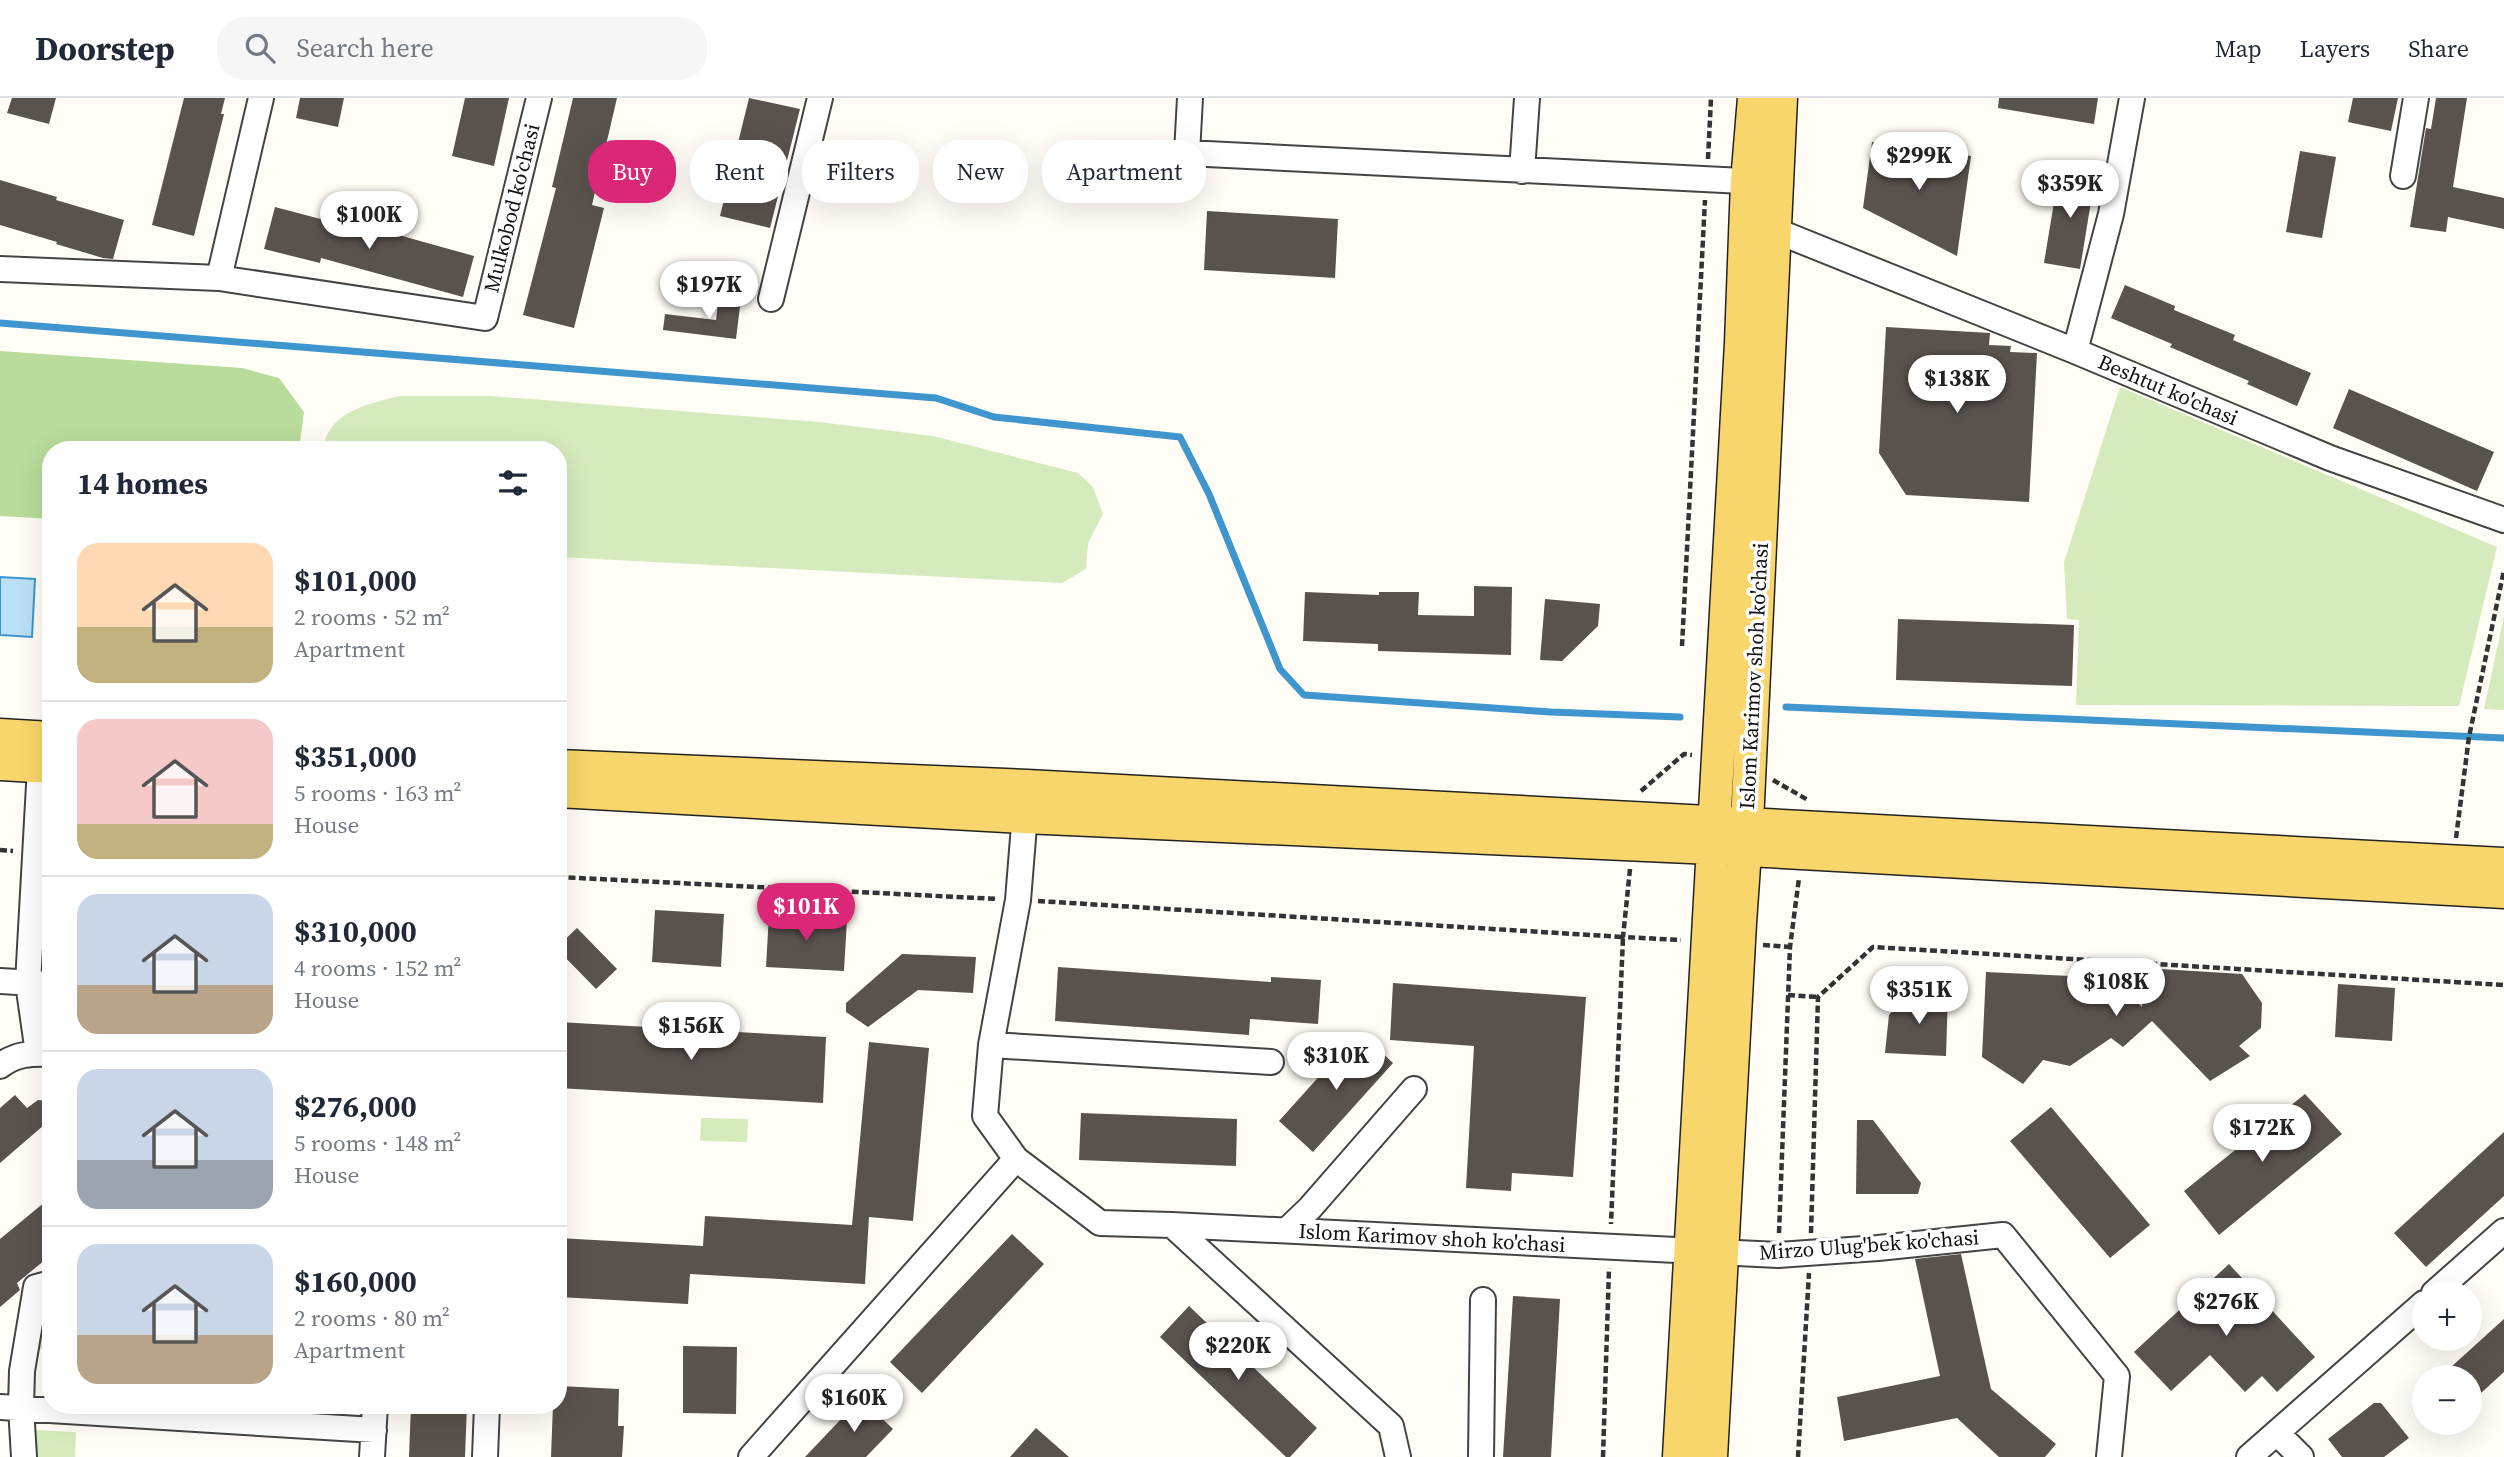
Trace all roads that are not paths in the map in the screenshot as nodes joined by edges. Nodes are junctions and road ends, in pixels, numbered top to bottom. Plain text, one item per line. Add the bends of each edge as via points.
1 (261, 98) edge
2 (539, 98) edge
3 (820, 98) edge
4 (1191, 98) edge
5 (1527, 98) edge
6 (1754, 98) edge
7 (1781, 98) edge
8 (2132, 98) edge
9 (2416, 98) edge
10 (1522, 171) junction
11 (2403, 176) dead end
12 (1762, 182) junction
13 (1774, 230) junction
14 (0, 269) edge
15 (219, 278) junction
16 (771, 299) dead end
17 (2075, 351) junction
18 (2504, 520) edge
19 (0, 736) edge
20 (42, 751) edge
21 (42, 753) edge
22 (0, 764) edge
23 (567, 767) edge
24 (567, 791) edge
25 (1025, 801) junction
26 (1713, 835) junction
27 (1746, 837) junction
28 (1804, 840) junction
29 (2504, 864) edge
30 (2504, 892) edge
31 (42, 907) edge
32 (0, 981) edge
33 (40, 984) edge
34 (42, 1019) edge
35 (991, 1045) junction
36 (42, 1054) edge
37 (1271, 1062) dead end
38 (0, 1066) edge
39 (1414, 1088) dead end
40 (1016, 1159) junction
41 (1172, 1225) junction
42 (1287, 1230) junction
43 (2504, 1231) edge
44 (1691, 1251) junction
45 (1723, 1253) junction
46 (2448, 1281) edge
47 (42, 1285) edge
48 (1483, 1300) dead end
49 (2412, 1314) edge
50 (10, 1407) edge
51 (42, 1409) edge
52 (121, 1414) edge
53 (375, 1414) edge
54 (487, 1414) edge
55 (374, 1430) junction
56 (2277, 1433) junction
57 (24, 1457) edge
58 (372, 1457) edge
59 (485, 1457) edge
60 (751, 1457) edge
61 (1398, 1457) edge
62 (1481, 1457) edge
63 (1679, 1457) edge
64 (1711, 1457) edge
65 (2109, 1457) edge
66 (2249, 1457) edge
67 (2301, 1457) edge

1 - 15 street
2 - 15 street, Mulkobod ko'chasi via 485,318
3 - 16 street
4 - 10 street via 1187,153
5 - 10 street
6 - 12 main road, Islom Karimov shoh ko'chasi
7 - 12 main road, Islom Karimov shoh ko'chasi
8 - 17 street, Beshtut ko'chasi via 2111,214
9 - 11 street
10 - 12 street
12 - 13 main road, Islom Karimov shoh ko'chasi
12 - 26 main road, Islom Karimov shoh ko'chasi via 1740,357
13 - 17 street
13 - 27 main road, Islom Karimov shoh ko'chasi
14 - 15 street
17 - 18 street, Beshtut ko'chasi via 2330,458
19 - 20 main road
21 - 22 main road
23 - 25 main road
24 - 25 main road
25 - 26 main road
25 - 35 street, Islom Karimov shoh ko'chasi via 1018,900
26 - 27 main road
26 - 44 main road, Islom Karimov shoh ko'chasi
27 - 28 main road
27 - 45 main road, Islom Karimov shoh ko'chasi
28 - 29 main road
28 - 30 main road
31 - 33 street
32 - 33 street
33 - 34 street
35 - 37 street
35 - 40 street, Islom Karimov shoh ko'chasi via 985,1116
36 - 38 street via 12,1056
39 - 42 street
40 - 41 street, Islom Karimov shoh ko'chasi via 1100,1223
40 - 60 street
41 - 42 street, Islom Karimov shoh ko'chasi
41 - 61 street via 1391,1426
42 - 44 street, Islom Karimov shoh ko'chasi
43 - 46 street
44 - 45 street, Islom Karimov shoh ko'chasi
44 - 63 main road, Islom Karimov shoh ko'chasi
45 - 64 main road, Islom Karimov shoh ko'chasi
45 - 65 street, Mirzo Ulug'bek ko'chasi via 1811,1253 2003,1235 2117,1376
47 - 50 street via 36,1287 22,1371
48 - 62 street
49 - 56 street
50 - 51 street
50 - 57 street
52 - 55 street
53 - 55 street
54 - 59 street
55 - 58 street
56 - 66 street
56 - 67 street

